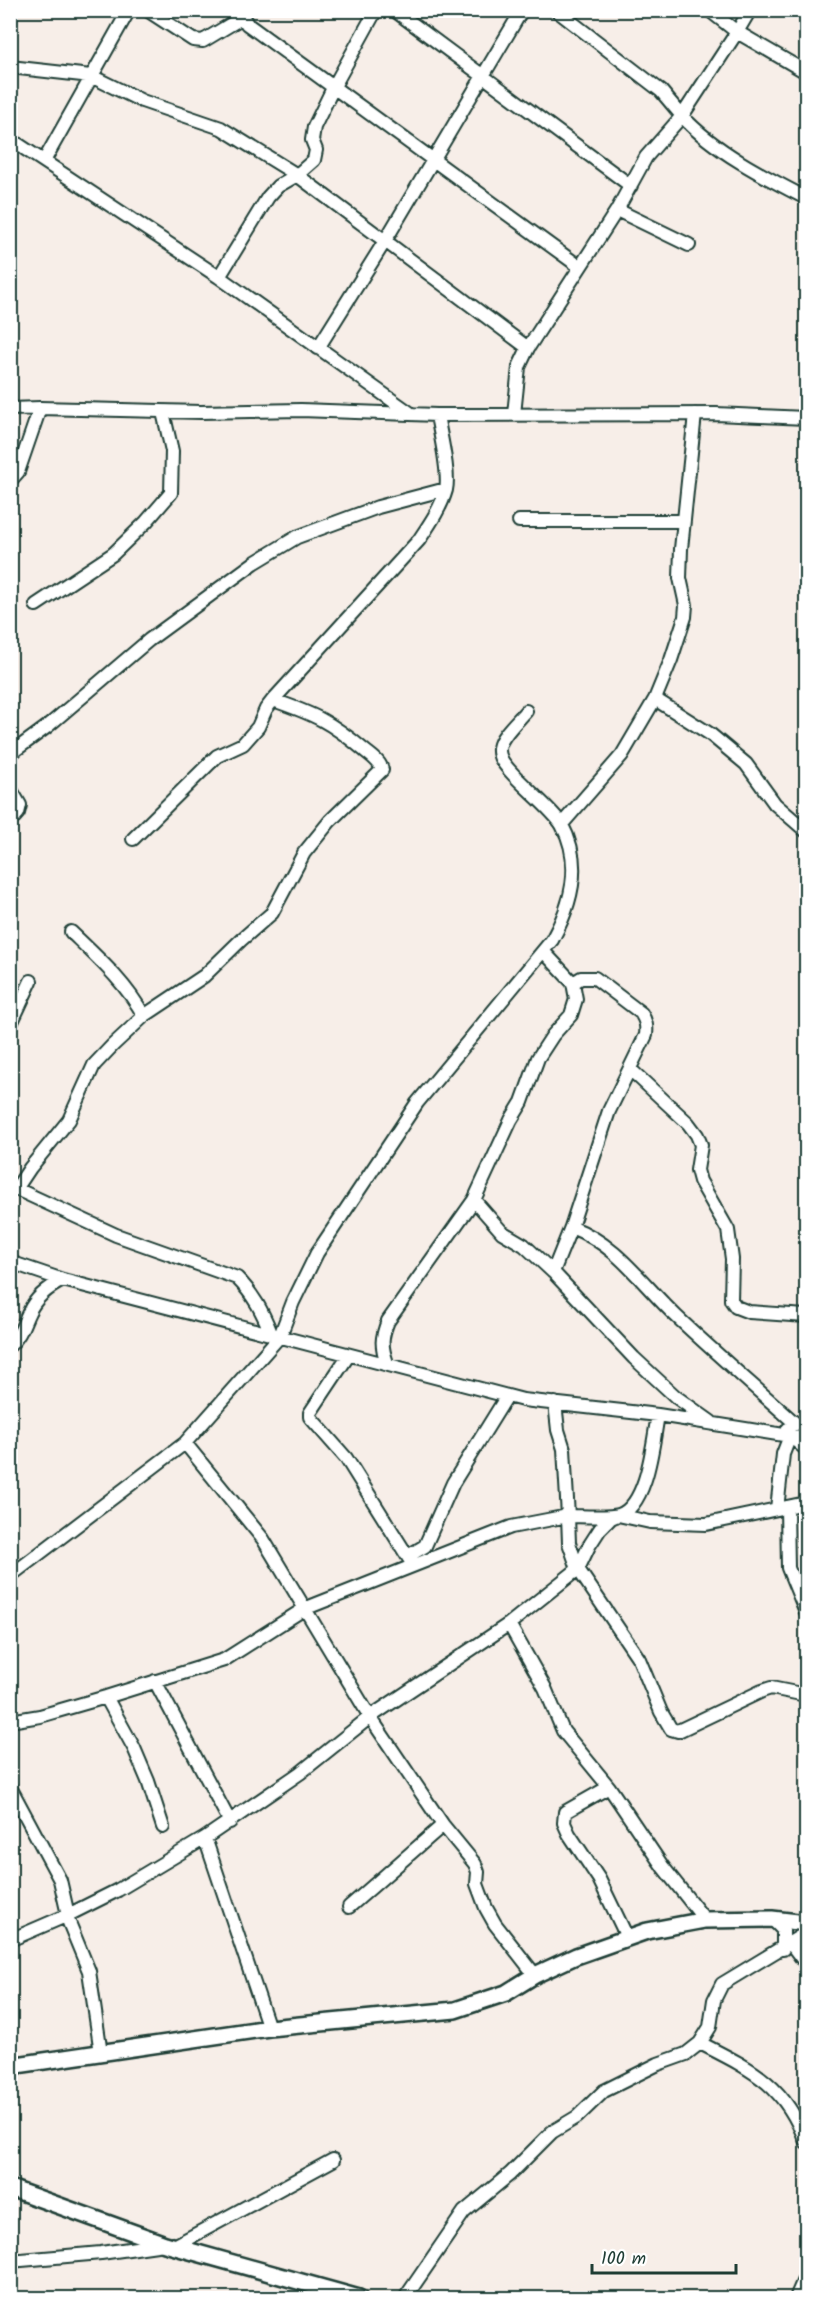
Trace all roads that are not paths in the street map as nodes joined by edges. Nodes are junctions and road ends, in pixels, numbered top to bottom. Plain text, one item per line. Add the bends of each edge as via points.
1 (129, 10) edge
2 (147, 10) edge
3 (376, 10) edge
4 (394, 10) edge
5 (522, 10) edge
6 (556, 10) edge
7 (709, 10) edge
8 (750, 10) edge
9 (243, 14) edge
10 (737, 32) junction
11 (10, 67) edge
12 (807, 72) edge
13 (91, 76) junction
14 (481, 77) junction
15 (333, 88) junction
16 (682, 116) junction
17 (10, 139) edge
18 (432, 160) junction
19 (44, 161) junction
20 (297, 175) junction
21 (631, 186) junction
22 (807, 198) edge
23 (617, 210) junction
24 (385, 241) junction
25 (689, 245) dead end
26 (580, 267) junction
27 (219, 277) junction
28 (318, 348) junction
29 (528, 348) junction
30 (40, 408) junction
31 (10, 409) edge
32 (163, 412) junction
33 (411, 414) junction
34 (514, 414) junction
35 (695, 414) junction
36 (437, 415) junction
37 (807, 418) edge
38 (10, 481) edge
39 (446, 489) junction
40 (519, 521) dead end
41 (683, 521) junction
42 (36, 605) dead end
43 (655, 699) junction
44 (273, 700) junction
45 (526, 711) dead end
46 (10, 754) edge
47 (10, 788) edge
48 (10, 822) edge
49 (562, 824) junction
50 (807, 831) edge
51 (133, 839) dead end
52 (71, 932) dead end
53 (544, 951) junction
54 (31, 981) dead end
55 (573, 983) junction
56 (144, 1016) junction
57 (10, 1026) edge
58 (630, 1069) junction
59 (13, 1188) edge
60 (474, 1200) junction
61 (571, 1227) junction
62 (10, 1262) edge
63 (553, 1272) junction
64 (63, 1280) junction
65 (807, 1316) edge
66 (275, 1335) junction
67 (10, 1345) edge
68 (348, 1356) junction
69 (387, 1363) junction
70 (507, 1396) junction
71 (555, 1403) junction
72 (658, 1415) junction
73 (714, 1425) junction
74 (795, 1427) edge
75 (807, 1437) edge
76 (185, 1443) junction
77 (807, 1449) edge
78 (807, 1503) edge
79 (782, 1508) junction
80 (618, 1515) junction
81 (568, 1516) junction
82 (410, 1560) junction
83 (578, 1569) junction
84 (10, 1576) edge
85 (304, 1609) junction
86 (807, 1612) edge
87 (510, 1624) junction
88 (155, 1681) junction
89 (807, 1695) edge
90 (106, 1697) junction
91 (370, 1717) junction
92 (10, 1721) edge
93 (10, 1787) edge
94 (609, 1787) junction
95 (230, 1822) junction
96 (443, 1825) junction
97 (163, 1827) dead end
98 (205, 1838) junction
99 (349, 1907) dead end
100 (68, 1916) junction
101 (772, 1919) junction
102 (705, 1920) junction
103 (807, 1923) edge
104 (807, 1933) edge
105 (627, 1937) junction
106 (10, 1940) edge
107 (787, 1946) junction
108 (807, 1964) edge
109 (535, 1975) junction
110 (269, 2028) junction
111 (700, 2043) junction
112 (101, 2053) junction
113 (10, 2066) edge
114 (807, 2142) edge
115 (333, 2160) dead end
116 (10, 2188) edge
117 (170, 2244) junction
118 (10, 2261) edge
119 (807, 2275) edge
120 (359, 2298) edge
121 (405, 2298) edge
122 (796, 2298) edge

1 - 13 street
2 - 9 street via 193,40 203,41
3 - 15 street
4 - 14 street
5 - 14 street
6 - 16 street via 661,91
7 - 10 street
8 - 10 street
9 - 15 street via 247,24
10 - 12 street
10 - 16 street
11 - 13 street
13 - 19 street
13 - 20 street via 142,101 221,128
14 - 18 street
14 - 21 street
15 - 18 street
15 - 20 street via 314,127 314,160
16 - 21 street via 652,149
16 - 22 street via 709,141
17 - 19 street
18 - 24 street
18 - 26 street
19 - 27 street
20 - 24 street
20 - 27 street via 268,197
21 - 23 street
23 - 25 street
23 - 26 street
24 - 28 street
24 - 29 street
26 - 29 street
27 - 28 street
28 - 33 street
29 - 34 street via 519,367
30 - 31 street
30 - 32 street
30 - 38 street via 18,472
32 - 33 street
32 - 42 street via 172,451 171,493 113,554
33 - 36 street
34 - 35 street
34 - 36 street
35 - 37 street
35 - 41 street
36 - 39 street
39 - 44 street via 419,540
39 - 46 street via 378,507 297,537 254,563 149,640
40 - 41 street
41 - 43 street via 680,578 685,617
43 - 49 street via 622,755
43 - 50 street via 710,734 746,764 775,804
44 - 51 street via 258,728 243,744 217,756
44 - 56 street via 338,728 377,761 382,770 304,853 272,913 204,976
45 - 49 street via 502,740 500,758 525,789
47 - 48 street via 20,805
49 - 53 street via 571,852 574,882 562,923
52 - 56 street via 119,980
53 - 55 street
53 - 66 street via 417,1103 317,1253
54 - 57 street
55 - 58 street via 581,978 594,978 641,1013 646,1035
55 - 60 street via 576,999 571,1015 538,1058 522,1102
56 - 59 street via 94,1065 69,1120
58 - 61 street via 609,1111
58 - 65 street via 697,1135 701,1145 697,1170 700,1181 728,1230 731,1300 736,1307 749,1312
59 - 66 street via 116,1235 237,1278 261,1308
60 - 63 street via 502,1232 524,1245
60 - 69 street via 388,1321 381,1336
61 - 63 street
61 - 74 street via 616,1253 675,1315
62 - 64 street
63 - 73 street via 634,1358
64 - 66 street
64 - 67 street via 37,1300
66 - 68 street
66 - 76 street
68 - 69 street
68 - 82 street via 310,1417 346,1458
69 - 70 street
70 - 71 street
70 - 82 street via 453,1483 425,1546
71 - 72 street
71 - 81 street via 564,1449
72 - 73 street
72 - 80 street via 640,1494 633,1505
73 - 74 street via 776,1434
74 - 75 street
74 - 77 street
74 - 79 street via 783,1454
76 - 84 street
76 - 85 street via 262,1539
78 - 79 street
79 - 80 street via 705,1524 650,1522
79 - 86 street via 788,1568
80 - 81 street
80 - 83 street via 600,1529
81 - 82 street via 511,1527
81 - 83 street via 569,1543
82 - 85 street
83 - 87 street
83 - 89 street via 639,1659 671,1729 678,1731 771,1688
85 - 88 street via 224,1660
85 - 91 street
87 - 91 street
87 - 94 street via 563,1731
88 - 90 street
88 - 95 street
90 - 92 street
90 - 97 street via 134,1748
91 - 95 street
91 - 96 street
93 - 100 street via 60,1880
94 - 102 street via 663,1867
94 - 105 street via 565,1812 563,1817
95 - 98 street
96 - 99 street
96 - 109 street via 475,1864 477,1884 495,1924
98 - 100 street
98 - 110 street
100 - 106 street
100 - 112 street via 89,1971
101 - 102 street
101 - 103 street
101 - 107 street via 783,1930
102 - 105 street
104 - 107 street
105 - 109 street
107 - 108 street
107 - 111 street via 722,1984 714,2000 710,2027
109 - 110 street via 506,1993 455,2010
110 - 112 street
111 - 114 street via 765,2079 782,2098
111 - 121 street via 686,2054 610,2088 577,2118 552,2132 458,2218
112 - 113 street
115 - 117 street
116 - 117 street
117 - 118 street
117 - 120 street
119 - 122 street

